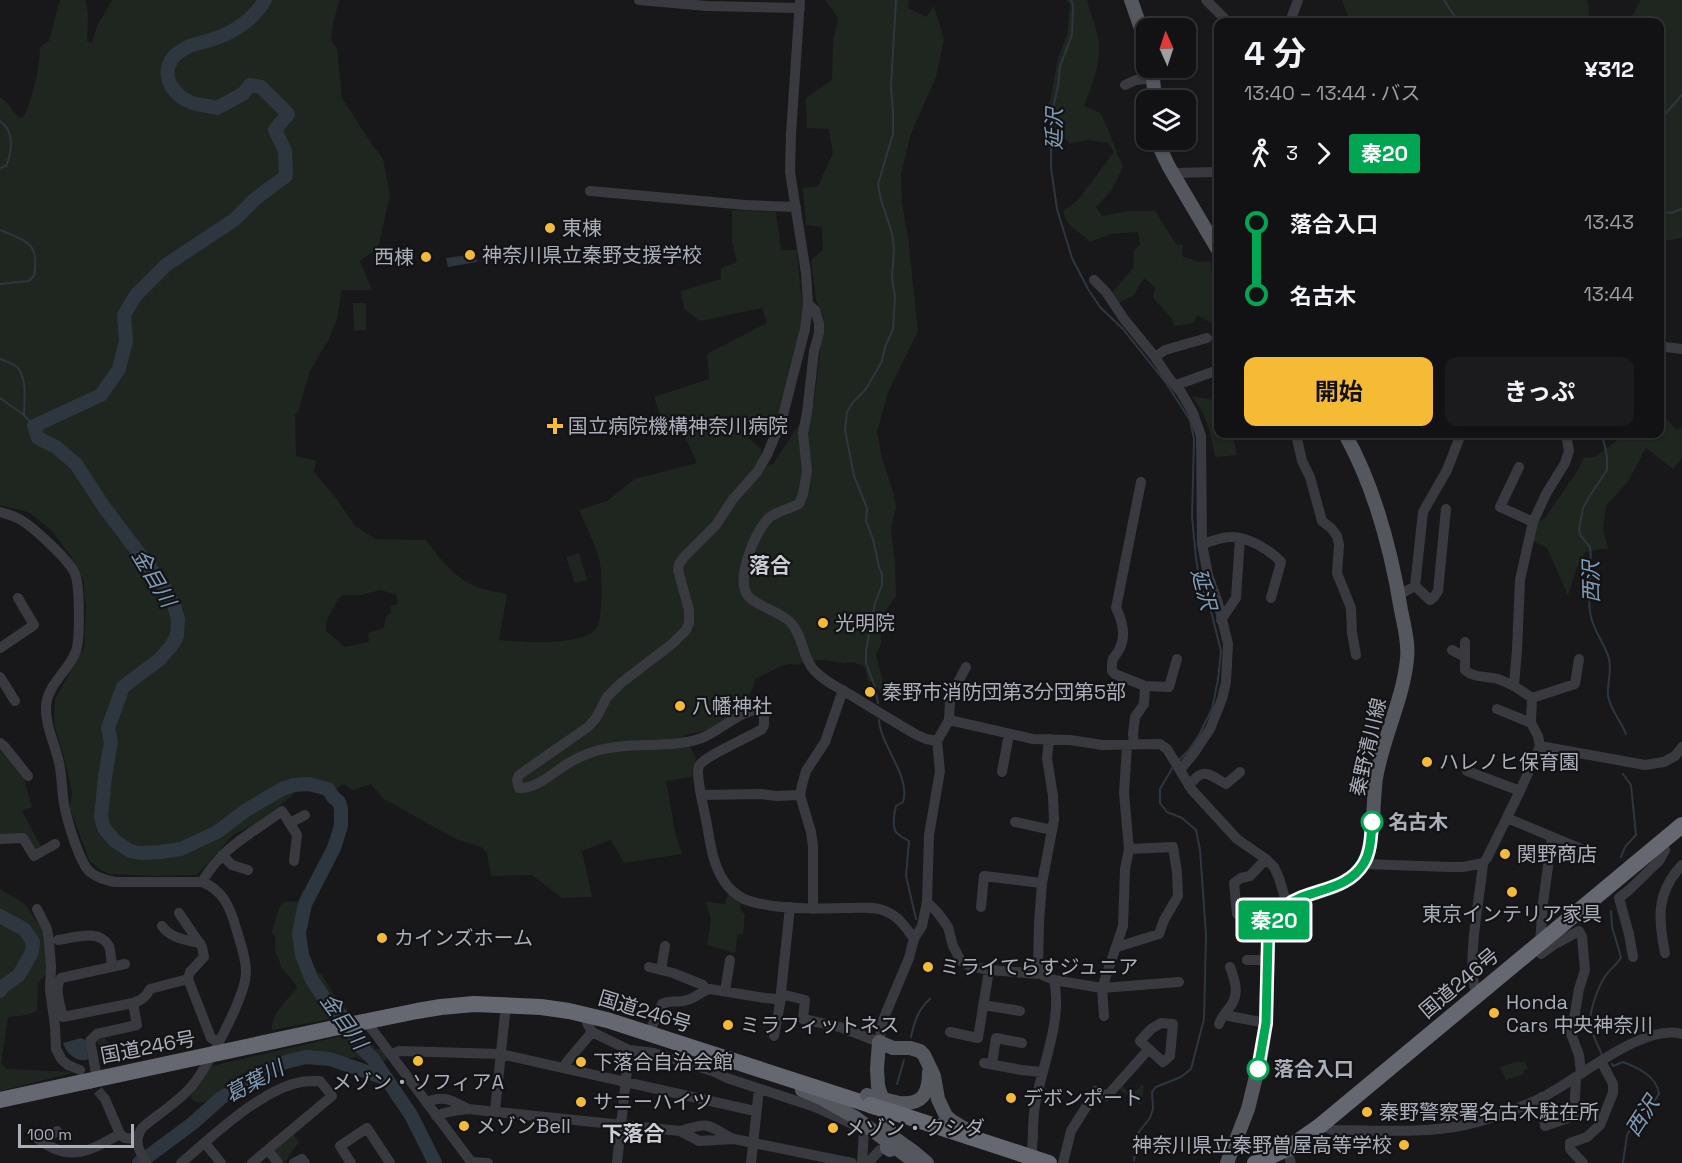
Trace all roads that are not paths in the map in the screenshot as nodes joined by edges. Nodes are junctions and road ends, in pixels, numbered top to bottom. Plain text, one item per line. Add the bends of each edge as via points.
1 (639, 0) edge
2 (1131, 0) edge
3 (1206, 0) edge
4 (1298, 0) edge
5 (670, 1) edge
6 (800, 4) edge
7 (1137, 18) edge
8 (1224, 18) edge
9 (1291, 18) edge
10 (1141, 78) edge
11 (1125, 85) dead end
12 (1160, 150) edge
13 (1214, 172) edge
14 (1173, 173) junction
15 (590, 191) dead end
16 (796, 207) junction
17 (1214, 243) edge
18 (1094, 280) dead end
19 (808, 304) junction
20 (1207, 338) dead end
21 (1664, 347) edge
22 (1682, 349) edge
23 (1155, 357) junction
24 (1214, 372) edge
25 (1177, 387) junction
26 (1297, 438) edge
27 (1347, 438) edge
28 (1459, 438) edge
29 (1567, 438) edge
30 (1514, 471) dead end
31 (1142, 482) dead end
32 (1446, 509) dead end
33 (0, 513) edge
34 (1533, 522) junction
35 (1240, 538) junction
36 (1202, 544) junction
37 (1415, 586) junction
38 (1399, 595) junction
39 (18, 598) dead end
40 (1271, 598) dead end
41 (1221, 620) junction
42 (1465, 642) dead end
43 (0, 648) edge
44 (1452, 650) dead end
45 (1356, 655) dead end
46 (1465, 657) junction
47 (1177, 659) dead end
48 (1575, 664) dead end
49 (966, 667) dead end
50 (0, 677) edge
51 (832, 685) junction
52 (1514, 685) junction
53 (1145, 686) junction
54 (843, 690) junction
55 (1532, 698) junction
56 (15, 701) dead end
57 (1497, 709) dead end
58 (832, 720) junction
59 (949, 720) junction
60 (1531, 723) junction
61 (1009, 734) junction
62 (1049, 740) junction
63 (938, 741) junction
64 (0, 743) edge
65 (1131, 745) junction
66 (1540, 746) junction
67 (1680, 754) edge
68 (1180, 770) junction
69 (1467, 771) dead end
70 (1002, 772) dead end
71 (1240, 772) dead end
72 (28, 776) dead end
73 (1189, 786) junction
74 (1520, 791) junction
75 (701, 795) junction
76 (800, 795) junction
77 (305, 815) dead end
78 (1507, 818) junction
79 (1015, 822) dead end
80 (290, 823) junction
81 (1682, 825) edge
82 (1052, 830) junction
83 (1552, 837) junction
84 (0, 839) edge
85 (1661, 841) junction
86 (55, 844) dead end
87 (1129, 849) junction
88 (1584, 850) dead end
89 (222, 855) junction
90 (1266, 859) junction
91 (294, 861) dead end
92 (1483, 863) junction
93 (1363, 864) junction
94 (1682, 866) edge
95 (248, 871) dead end
96 (202, 882) junction
97 (1042, 883) junction
98 (927, 902) junction
99 (1287, 905) junction
100 (790, 907) junction
101 (981, 907) dead end
102 (37, 909) dead end
103 (813, 909) junction
104 (179, 913) dead end
105 (1237, 914) dead end
106 (162, 926) dead end
107 (914, 939) junction
108 (58, 940) dead end
109 (200, 944) junction
110 (1537, 944) junction
111 (665, 946) dead end
112 (1117, 946) junction
113 (1665, 953) dead end
114 (1633, 957) dead end
115 (730, 960) dead end
116 (1246, 960) dead end
117 (1267, 960) junction
118 (125, 964) dead end
119 (112, 966) junction
120 (649, 967) dead end
121 (1230, 967) dead end
122 (661, 970) junction
123 (989, 970) junction
124 (1040, 975) junction
125 (188, 979) junction
126 (1054, 980) junction
127 (1179, 982) dead end
128 (1102, 988) junction
129 (705, 990) junction
130 (725, 992) junction
131 (1477, 996) junction
132 (782, 997) junction
133 (56, 1002) junction
134 (133, 1003) junction
135 (506, 1004) junction
136 (983, 1005) junction
137 (1020, 1011) dead end
138 (1104, 1016) dead end
139 (1266, 1023) junction
140 (364, 1025) junction
141 (950, 1032) dead end
142 (649, 1034) junction
143 (1682, 1034) edge
144 (774, 1036) dead end
145 (879, 1042) junction
146 (1022, 1043) dead end
147 (215, 1048) junction
148 (629, 1050) junction
149 (1148, 1050) dead end
150 (501, 1054) junction
151 (391, 1055) junction
152 (927, 1061) junction
153 (1601, 1061) junction
154 (735, 1062) junction
155 (565, 1067) junction
156 (80, 1070) tunnel mouth
157 (1042, 1072) junction
158 (1579, 1075) junction
159 (97, 1078) junction
160 (626, 1081) junction
161 (759, 1089) junction
162 (872, 1095) junction
163 (1542, 1097) junction
164 (105, 1099) tunnel mouth
165 (2, 1100) edge
166 (426, 1102) junction
167 (468, 1109) junction
168 (901, 1109) junction
169 (495, 1111) junction
170 (755, 1111) junction
171 (436, 1116) junction
172 (621, 1124) junction
173 (1321, 1125) junction
174 (57, 1131) dead end
175 (680, 1131) junction
176 (120, 1134) junction
177 (137, 1139) junction
178 (734, 1139) junction
179 (889, 1142) junction
180 (205, 1143) junction
181 (753, 1143) junction
182 (991, 1144) junction
183 (268, 1150) junction
184 (1289, 1156) edge
185 (1031, 1157) junction
186 (472, 1162) edge
187 (146, 1163) edge
188 (181, 1163) edge
189 (221, 1163) edge
190 (252, 1163) edge
191 (278, 1163) edge
192 (294, 1163) edge
193 (305, 1163) edge
194 (351, 1163) edge
195 (390, 1163) edge
196 (488, 1163) edge
197 (617, 1163) edge
198 (751, 1163) edge
199 (852, 1163) edge
200 (862, 1163) edge
201 (868, 1163) edge
202 (876, 1163) edge
203 (905, 1163) edge
204 (916, 1163) edge
205 (927, 1163) edge
206 (1049, 1163) edge
207 (1063, 1163) edge
208 (1227, 1163) edge
209 (1255, 1163) edge
210 (1272, 1163) edge
211 (1583, 1163) edge

1 - 5 street
2 - 7 main road
3 - 8 street
4 - 9 street
5 - 6 street via 760,8
6 - 16 street via 790,172
10 - 11 street
12 - 14 main road
13 - 14 street
14 - 17 main road
15 - 16 street
16 - 19 street
18 - 23 street
19 - 51 street via 815,310 819,333 803,433 807,471 803,494 799,504 770,517 759,530 747,560 743,589 751,599 790,622 811,667
19 - 75 street via 793,379 767,455 716,525 679,564 689,610 686,630 621,683 588,726 527,768 517,780 519,788 526,789 570,762 610,747 700,739 746,712 759,710 764,717 762,729 708,757 699,766
20 - 23 street via 1187,347 1165,350
21 - 22 street
23 - 25 street
24 - 25 street
25 - 36 street via 1201,436
26 - 45 street via 1322,521 1337,536 1337,573 1351,608
27 - 38 main road, 秦野清川線 via 1375,500
28 - 37 street via 1423,512
29 - 34 street via 1569,452 1565,463
30 - 34 street via 1500,507
31 - 53 street via 1116,608 1123,626 1112,671
32 - 37 street via 1438,591 1430,600
33 - 96 street via 32,527 69,565 78,583 77,650 57,678 46,705 65,806 82,860 90,871 115,882
34 - 52 street via 1518,591
35 - 36 street
35 - 40 street via 1281,562
35 - 41 street via 1236,598
36 - 41 street
37 - 38 street
38 - 93 main road, 秦野清川線 via 1407,657 1377,773 1371,837
39 - 43 street via 34,625
41 - 68 street via 1228,644 1222,699 1210,729
42 - 46 street
44 - 46 street
46 - 52 street via 1465,670 1471,675
47 - 53 street via 1177,672 1169,687
48 - 55 street via 1575,684
49 - 59 street via 953,692
50 - 56 street
51 - 54 street
51 - 58 street
52 - 55 street
53 - 65 street via 1144,704 1135,717
54 - 58 street
54 - 63 street via 917,735
55 - 60 street
57 - 60 street
58 - 76 street via 825,741 806,771
59 - 61 street
59 - 63 street
60 - 66 street
61 - 62 street
61 - 70 street
62 - 65 street
62 - 82 street
63 - 98 street via 940,771 929,835
64 - 72 street
65 - 68 street via 1160,744
65 - 87 street via 1124,793
66 - 67 street via 1645,765
66 - 74 street
68 - 73 street
69 - 74 street
71 - 73 street via 1226,784 1201,773
73 - 90 street via 1237,839
74 - 78 street
75 - 76 street
75 - 100 street via 711,850 725,883 743,898
76 - 103 street via 813,846
77 - 80 street
78 - 83 street
78 - 92 street
79 - 82 street
80 - 89 street via 282,811
80 - 91 street via 297,835
81 - 85 highway, 国道246号
82 - 97 street
83 - 88 street
83 - 110 street
84 - 86 street via 23,838 34,856
85 - 110 highway, 国道246号
85 - 114 street via 1665,850 1659,861 1619,898
87 - 112 street via 1123,926
87 - 112 street via 1172,844 1178,896 1159,934
89 - 95 street via 232,865
89 - 96 street
90 - 99 street via 1275,867
90 - 105 street via 1250,876 1234,883
92 - 93 street via 1463,867
92 - 131 street via 1473,953 1472,977
93 - 99 main road via 1351,878
94 - 113 street via 1668,882 1660,913
96 - 147 street via 225,899 245,960 243,991
97 - 101 street via 984,872
97 - 124 street
98 - 107 street via 922,926
98 - 123 street via 948,927 961,961
99 - 117 main road via 1270,927
100 - 103 street
100 - 132 street
102 - 133 street via 47,928 50,990
103 - 107 street via 877,908 894,916
104 - 109 street
106 - 109 street via 166,933
107 - 145 street via 883,1020
108 - 119 street via 98,937 110,948
109 - 125 street via 204,957
110 - 131 highway, 国道246号
110 - 158 street via 1542,954 1579,931 1582,938 1585,970 1574,1019 1568,1022 1579,1055
111 - 122 street
112 - 128 street
115 - 130 street
116 - 117 street
117 - 139 main road
118 - 119 street
119 - 133 street via 61,978
120 - 122 street
121 - 139 street via 1236,991 1234,1002 1222,1019 1229,1016
122 - 129 street via 703,985
123 - 124 street
123 - 136 street
124 - 126 street
125 - 134 street via 150,989 142,1000
125 - 147 street
126 - 128 street
126 - 157 street via 1057,1011
127 - 128 street
128 - 138 street
129 - 130 street
129 - 142 street via 689,1000 662,1004
130 - 132 street
131 - 173 highway, 国道246号
132 - 144 street
132 - 145 street via 805,1000 803,1019 840,1027
133 - 134 street via 63,1017
133 - 156 street via 55,1041 59,1056
134 - 159 street via 137,1025 97,1034 90,1041
135 - 140 highway, 国道246号 via 441,1007
135 - 142 highway, 国道246号 via 569,1011
135 - 150 street
136 - 137 street
136 - 141 street via 977,1041
139 - 208 main road via 1248,1109
140 - 147 highway, 国道246号
140 - 151 street
142 - 154 highway, 国道246号
143 - 153 street via 1659,1033
145 - 152 main road via 893,1048 914,1048
145 - 162 main road
146 - 157 street via 996,1038 988,1064
147 - 159 highway, 国道246号
147 - 177 street via 190,1087 142,1128
148 - 155 street via 589,1028
148 - 160 street
148 - 161 street via 654,1053
149 - 207 street via 1107,1096 1096,1090 1071,1131
150 - 151 street via 399,1051
150 - 155 street
150 - 169 street
151 - 166 street
152 - 162 main road via 900,1053 894,1056
152 - 168 main road via 928,1086 922,1096
152 - 182 main road via 946,1116
153 - 158 street
153 - 211 street via 1613,1084 1613,1093 1600,1125 1587,1137 1570,1143 1570,1149
154 - 162 highway, 国道246号 via 804,1084
154 - 204 main road, bridge via 821,1098 856,1118
155 - 160 street
157 - 185 street
158 - 163 street
158 - 163 street via 1574,1116 1545,1126
159 - 165 highway, 国道246号
160 - 170 street
160 - 172 street
161 - 170 street
161 - 200 street via 815,1107 864,1130
162 - 168 highway, 国道246号, bridge
162 - 179 main road via 882,1098
163 - 173 street via 1512,1111 1436,1129 1332,1130
164 - 176 street
166 - 167 street via 449,1099
166 - 171 street
167 - 169 street
167 - 171 street
168 - 182 highway, 国道246号
169 - 172 street
170 - 181 street
171 - 186 street
172 - 175 street
172 - 197 street
173 - 184 highway, 国道246号
174 - 176 street via 39,1140 55,1152 68,1155 85,1153
175 - 178 street via 699,1141
175 - 178 street via 706,1125
176 - 177 street
177 - 187 street via 136,1145
178 - 181 street
179 - 201 street
179 - 202 street
179 - 203 main road
179 - 205 main road via 914,1152
180 - 183 street via 264,1097 301,1082 320,1081 332,1096
180 - 188 street
180 - 189 street
181 - 198 street
181 - 199 street
182 - 185 highway, 国道246号
183 - 190 street
183 - 191 street
184 - 209 highway, 国道246号
184 - 210 main road
185 - 206 highway, 国道246号
186 - 196 street
192 - 193 street via 302,1159
194 - 195 street via 340,1146 367,1128

